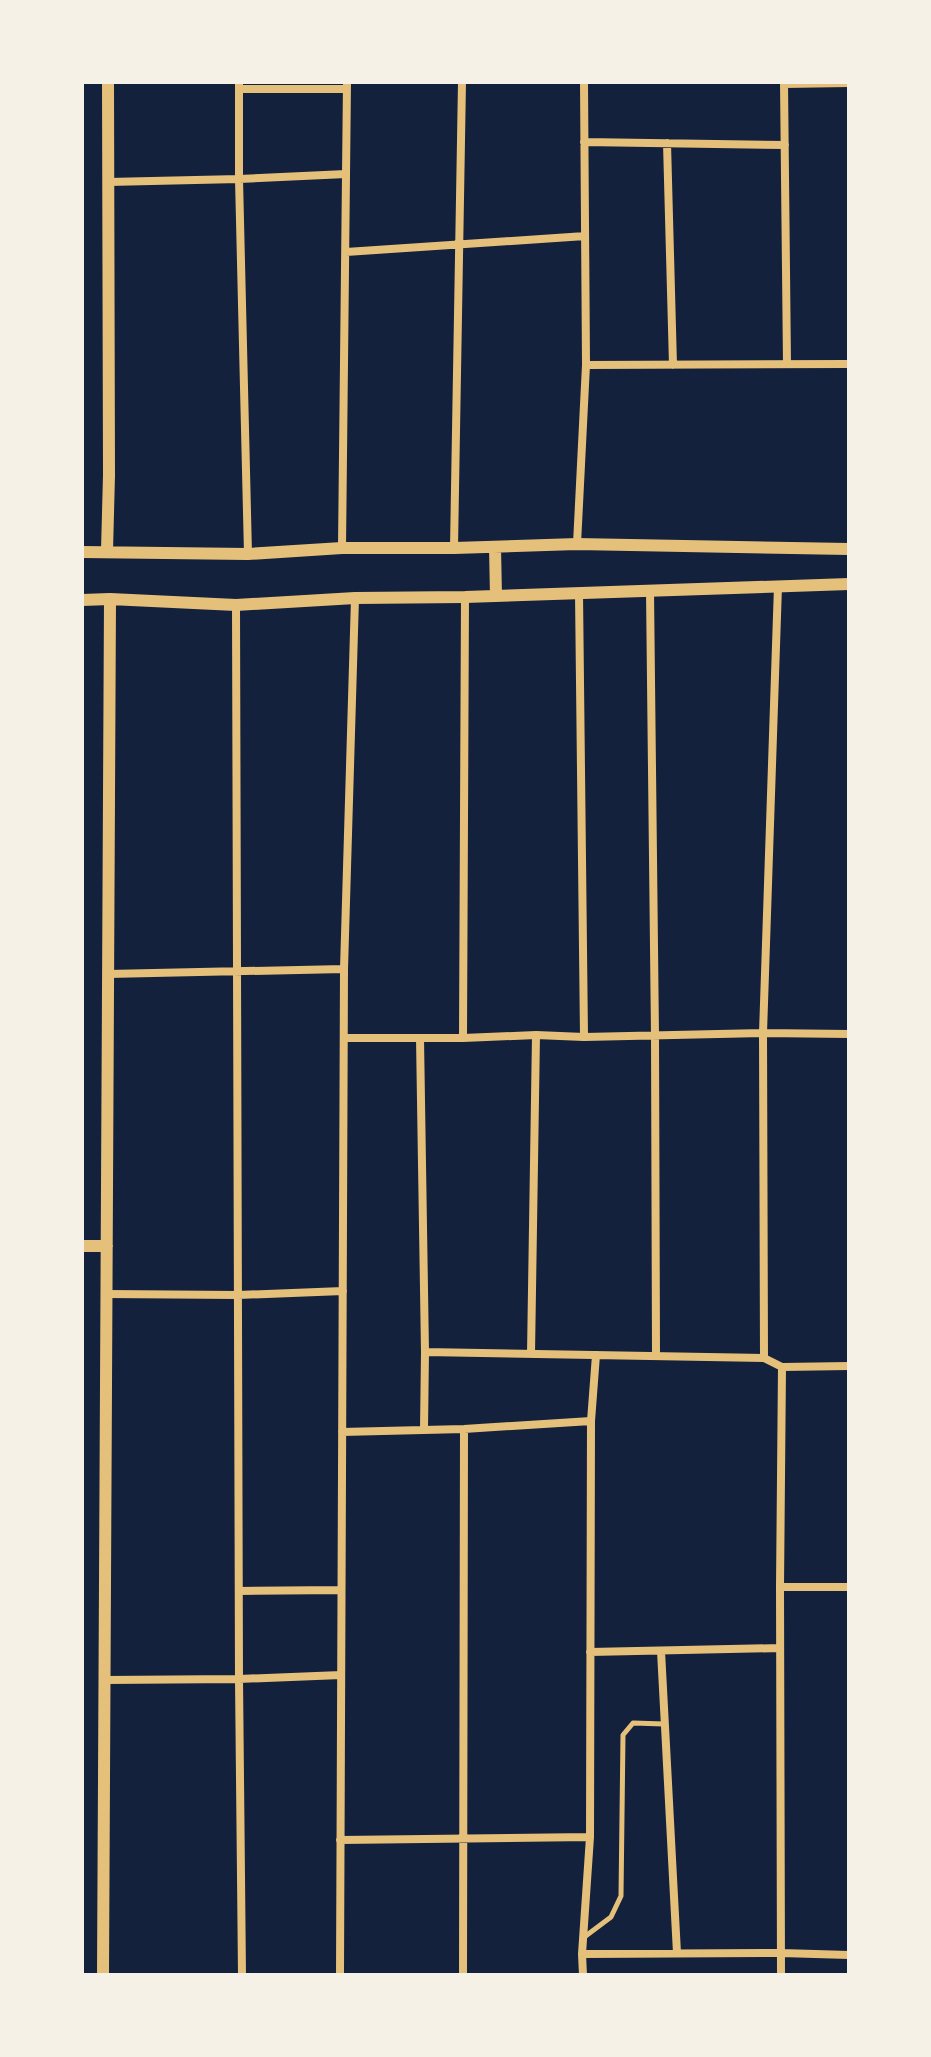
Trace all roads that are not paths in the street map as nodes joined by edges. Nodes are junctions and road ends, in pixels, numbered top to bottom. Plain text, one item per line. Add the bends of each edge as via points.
1 (108, 82) edge
2 (462, 82) edge
3 (584, 82) edge
4 (784, 83) edge
5 (849, 83) edge
6 (239, 86) edge
7 (347, 86) edge
8 (584, 142) junction
9 (667, 143) junction
10 (785, 145) junction
11 (346, 174) junction
12 (239, 179) junction
13 (108, 182) junction
14 (585, 236) junction
15 (459, 244) junction
16 (346, 252) junction
17 (787, 364) junction
18 (849, 364) edge
19 (586, 365) junction
20 (673, 365) junction
21 (577, 544) junction
22 (495, 547) junction
23 (342, 548) junction
24 (454, 548) junction
25 (849, 549) edge
26 (107, 551) junction
27 (82, 552) edge
28 (248, 554) junction
29 (849, 584) edge
30 (778, 586) junction
31 (650, 591) junction
32 (579, 593) junction
33 (496, 596) junction
34 (465, 597) junction
35 (355, 598) junction
36 (110, 599) junction
37 (82, 600) edge
38 (236, 605) junction
39 (344, 969) junction
40 (237, 970) junction
41 (108, 974) junction
42 (763, 1033) junction
43 (849, 1034) edge
44 (536, 1035) junction
45 (655, 1036) junction
46 (584, 1037) junction
47 (344, 1038) junction
48 (420, 1038) junction
49 (463, 1038) junction
50 (82, 1246) edge
51 (107, 1246) junction
52 (343, 1291) junction
53 (106, 1294) junction
54 (238, 1295) junction
55 (425, 1352) junction
56 (531, 1354) junction
57 (596, 1355) junction
58 (656, 1356) junction
59 (764, 1358) junction
60 (849, 1366) edge
61 (782, 1367) junction
62 (591, 1421) junction
63 (424, 1429) junction
64 (464, 1429) junction
65 (342, 1432) junction
66 (780, 1587) junction
67 (849, 1587) edge
68 (341, 1590) junction
69 (239, 1591) junction
70 (780, 1648) junction
71 (661, 1651) junction
72 (590, 1652) junction
73 (341, 1675) junction
74 (239, 1679) junction
75 (105, 1680) junction
76 (665, 1724) junction
77 (590, 1837) junction
78 (463, 1839) junction
79 (340, 1840) junction
80 (583, 1938) junction
81 (677, 1953) junction
82 (781, 1953) junction
83 (582, 1954) junction
84 (849, 1955) edge
85 (103, 1975) edge
86 (242, 1975) edge
87 (340, 1975) edge
88 (463, 1975) edge
89 (583, 1975) edge
90 (781, 1975) edge

1 - 13 street
2 - 15 street
3 - 8 street
4 - 5 street
4 - 10 street
6 - 7 street
6 - 12 street
7 - 11 street
8 - 9 street
8 - 14 street
9 - 10 street
9 - 20 street
10 - 17 street
11 - 12 street
11 - 16 street
12 - 13 street
12 - 28 street
13 - 26 street
14 - 15 street
14 - 19 street
15 - 16 street
15 - 24 street
16 - 23 street
17 - 18 street
17 - 20 street
19 - 20 street
19 - 21 street
21 - 22 street
21 - 25 street
22 - 24 street
22 - 33 street
23 - 24 street
23 - 28 street
26 - 27 street
26 - 28 street
29 - 30 street
30 - 31 street
30 - 42 street
31 - 32 street
31 - 45 street
32 - 33 street
32 - 46 street
33 - 34 street
34 - 35 street
34 - 49 street
35 - 38 street
35 - 39 street
36 - 37 street
36 - 38 street
36 - 41 street
38 - 40 street
39 - 40 street
39 - 47 street
40 - 41 street
40 - 54 street
41 - 51 street
42 - 43 street
42 - 45 street
42 - 59 street
44 - 46 street
44 - 49 street
44 - 56 street
45 - 46 street
45 - 58 street
47 - 48 street
47 - 52 street
48 - 49 street
48 - 55 street
50 - 51 street
51 - 53 street
52 - 54 street
52 - 65 street
53 - 54 street
53 - 75 street
54 - 69 street
55 - 56 street
55 - 63 street
56 - 57 street
57 - 58 street
57 - 62 street
58 - 59 street
59 - 61 street
60 - 61 street
61 - 66 street
62 - 64 street
62 - 72 street
63 - 64 street
63 - 65 street
64 - 78 street
65 - 68 street
66 - 67 street
66 - 70 street
68 - 69 street
68 - 73 street
69 - 74 street
70 - 71 street
70 - 82 street
71 - 72 street
71 - 76 street
72 - 77 street
73 - 74 street
73 - 79 street
74 - 75 street
74 - 86 street
75 - 85 street
76 - 80 lane via 633,1723 623,1735 621,1896 611,1917
76 - 81 street
77 - 78 street
77 - 80 street
78 - 79 street
78 - 88 street
79 - 87 street
80 - 83 street
81 - 82 street
81 - 83 street
82 - 84 street
82 - 90 street
83 - 89 street

